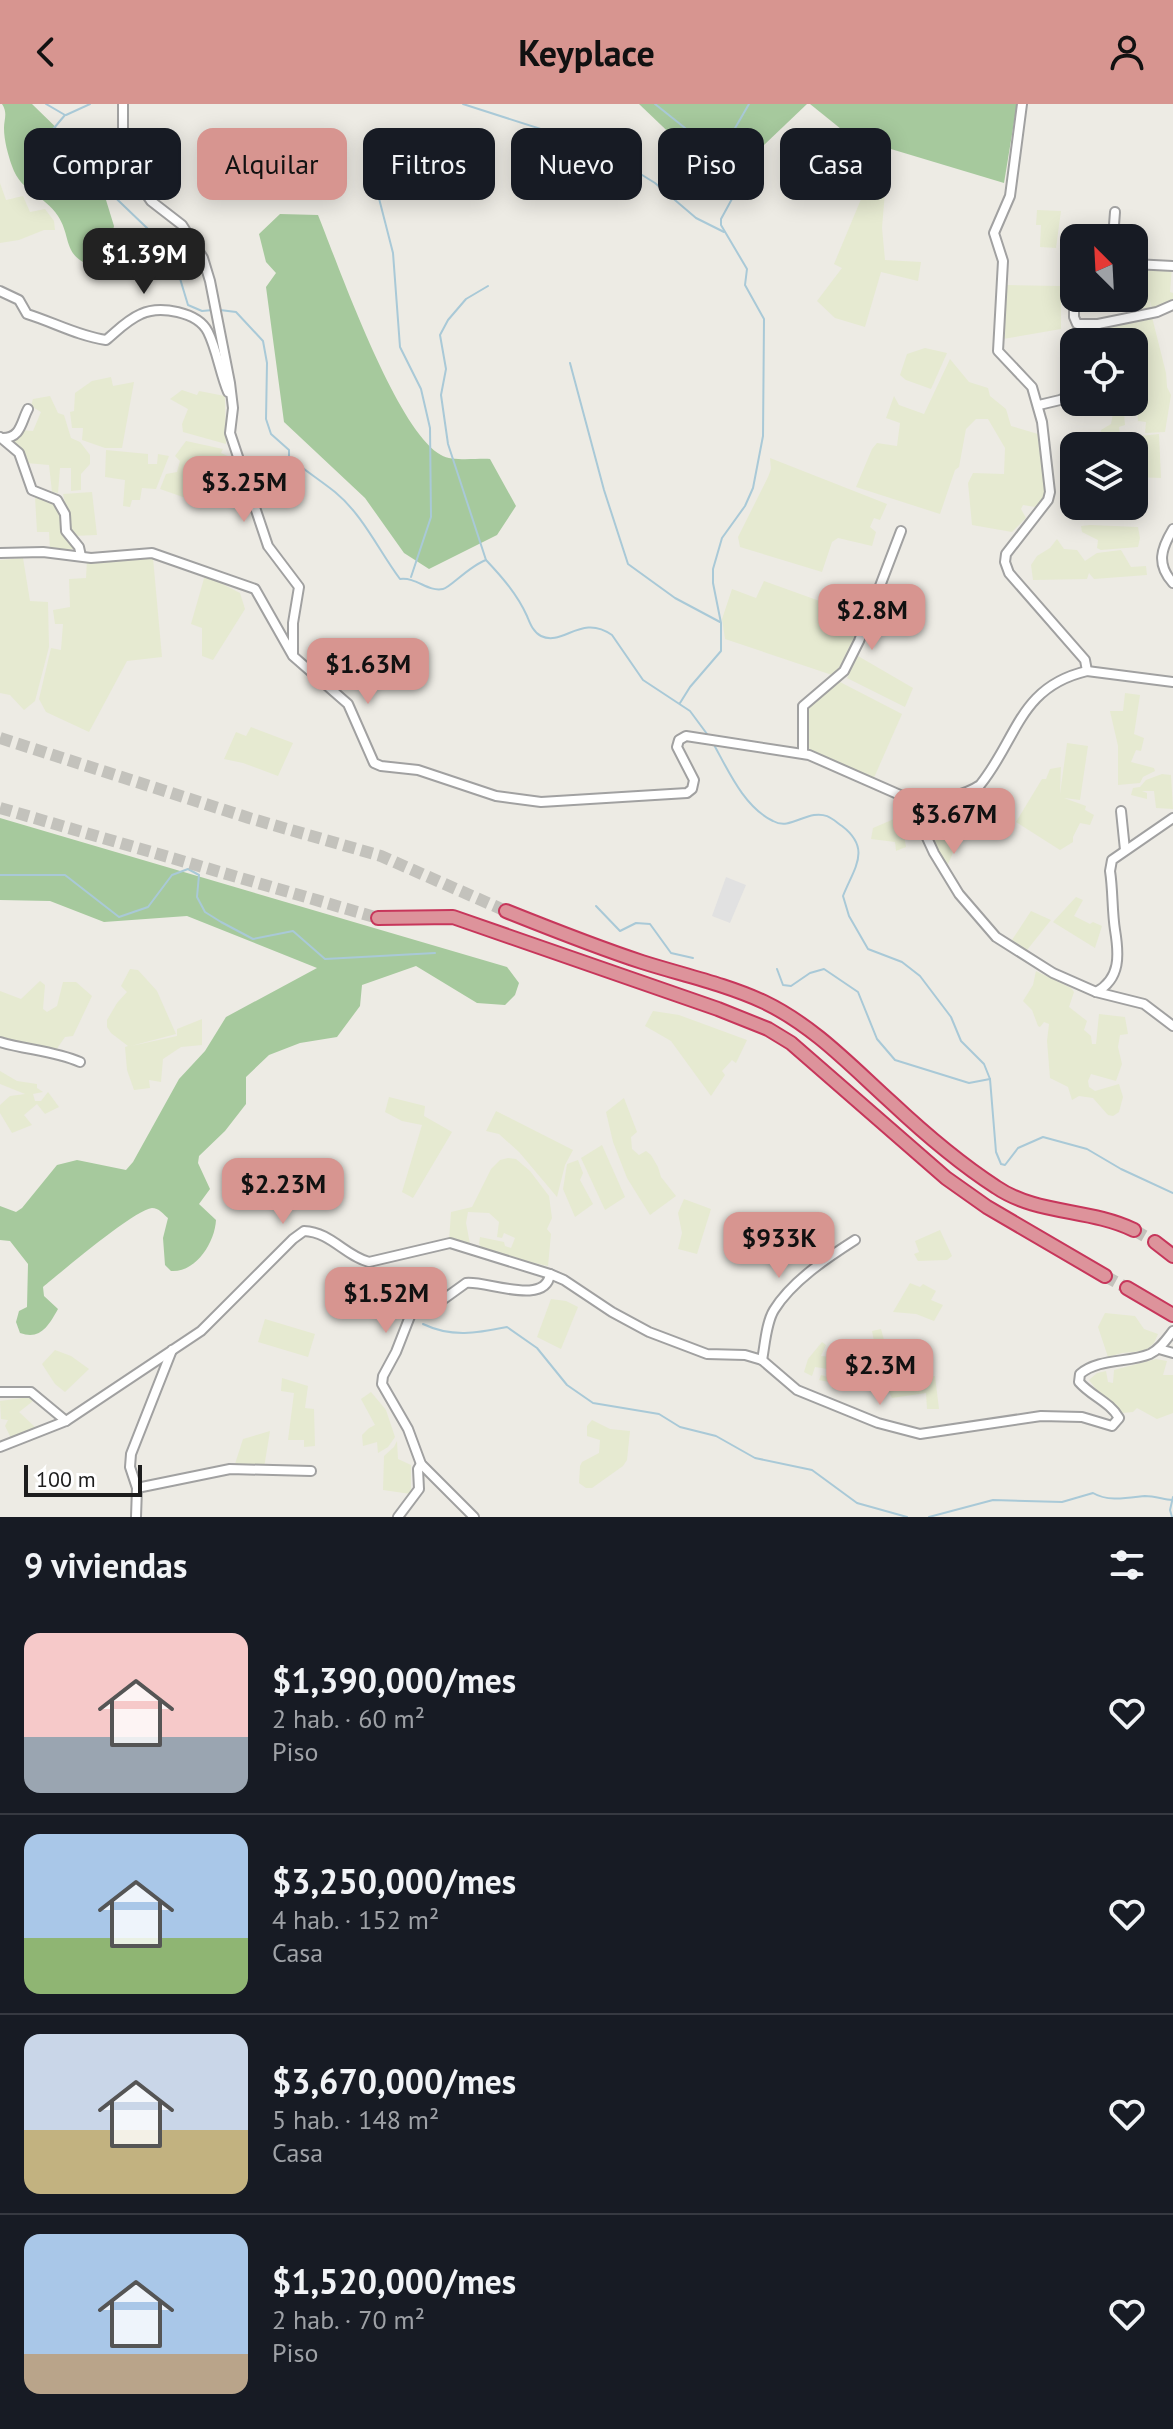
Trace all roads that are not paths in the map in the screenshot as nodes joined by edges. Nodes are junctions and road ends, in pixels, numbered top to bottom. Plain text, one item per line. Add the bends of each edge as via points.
1 (123, 104) edge
2 (1022, 104) edge
3 (1115, 212) dead end
4 (1114, 224) edge
5 (1148, 265) edge
6 (1173, 266) edge
7 (0, 291) edge
8 (1173, 305) edge
9 (1074, 312) edge
10 (1098, 324) junction
11 (1095, 328) edge
12 (232, 400) junction
13 (1060, 400) edge
14 (1039, 405) junction
15 (28, 409) dead end
16 (1, 437) edge
17 (1173, 529) edge
18 (901, 531) dead end
19 (0, 553) edge
20 (81, 556) junction
21 (1173, 583) edge
22 (293, 656) junction
23 (1087, 671) junction
24 (1173, 682) edge
25 (803, 753) junction
26 (1121, 811) dead end
27 (916, 814) junction
28 (1173, 818) edge
29 (1125, 850) junction
30 (506, 911) tunnel mouth
31 (378, 918) tunnel mouth
32 (1096, 992) junction
33 (1173, 1026) edge
34 (0, 1042) edge
35 (80, 1062) dead end
36 (1134, 1230) tunnel mouth
37 (855, 1240) dead end
38 (1155, 1242) tunnel mouth
39 (1173, 1256) edge
40 (550, 1274) junction
41 (1105, 1276) tunnel mouth
42 (1127, 1288) tunnel mouth
43 (1173, 1315) edge
44 (1173, 1331) edge
45 (1159, 1349) junction
46 (172, 1350) junction
47 (1173, 1353) edge
48 (762, 1360) junction
49 (0, 1392) edge
50 (66, 1421) junction
51 (0, 1447) edge
52 (421, 1464) junction
53 (311, 1471) dead end
54 (137, 1488) junction
55 (136, 1517) edge
56 (398, 1517) edge
57 (474, 1517) edge

1 - 12 street via 123,131 144,191 182,225 203,258
2 - 14 street via 1010,196 994,233 1003,261 998,351 1028,381
3 - 4 street
5 - 6 street
7 - 12 street via 19,300 27,314 106,340 143,312 160,310 196,319 208,331
8 - 10 street
9 - 10 street via 1077,324
10 - 11 street
12 - 22 street via 230,433 265,538 299,587
13 - 14 street
14 - 23 street via 1050,492 1005,562 1085,660
15 - 16 street via 20,430
16 - 20 street via 19,453 32,490 57,500
17 - 21 street via 1161,555 1163,570
18 - 25 street via 844,671 803,706
19 - 20 street
20 - 22 street via 152,553 255,589
22 - 25 street via 348,704 374,763 418,770 496,796 550,802 687,793 694,780 678,751 686,736
23 - 24 street
23 - 27 street via 1063,677 1040,693 980,785 928,804
25 - 27 street via 887,788
26 - 29 street
27 - 32 street via 959,894 996,937 1053,973
28 - 29 street
29 - 32 street via 1115,857 1110,871 1120,953 1113,978
30 - 36 highway via 763,1002 823,1039 939,1145 999,1190 1037,1206 1089,1214
31 - 41 highway via 453,917 768,1029 791,1043 946,1178
32 - 33 street via 1144,1004
34 - 35 street via 61,1053
37 - 48 street via 828,1257 773,1311
38 - 39 highway
40 - 46 street via 450,1243 369,1262 321,1234 304,1231 201,1331
40 - 48 street via 649,1332 707,1354
40 - 52 street via 544,1285 519,1292 466,1283 441,1301 412,1308 382,1384
42 - 43 highway
44 - 45 street
45 - 47 street
45 - 48 street via 1080,1374 1086,1390 1116,1412 1119,1418 1112,1426 1082,1417 1041,1416 932,1434 854,1415 797,1390
46 - 50 street
46 - 54 street via 131,1454
49 - 50 street via 31,1392
50 - 51 street
52 - 56 street via 419,1489
52 - 57 street
53 - 54 street via 230,1469
54 - 55 street

